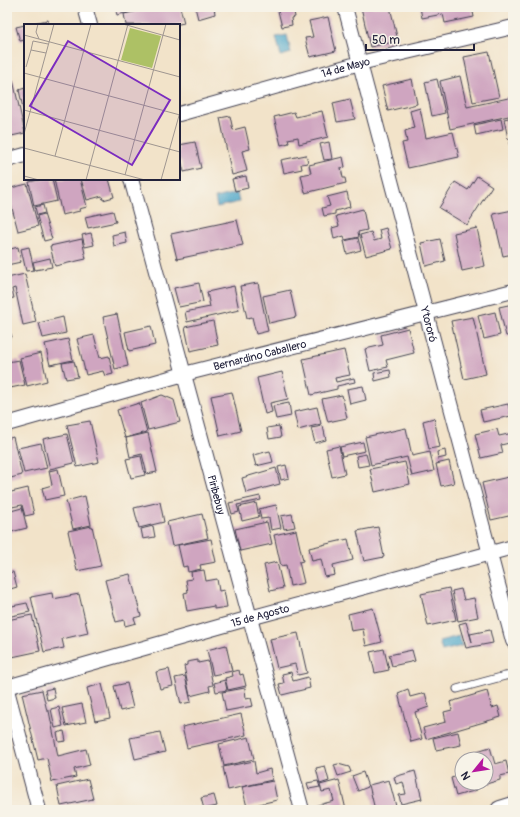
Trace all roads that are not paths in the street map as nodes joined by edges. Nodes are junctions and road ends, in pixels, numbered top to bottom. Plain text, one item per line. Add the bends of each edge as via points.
1 (85, 7) edge
2 (345, 7) edge
3 (90, 24) edge
4 (513, 27) edge
5 (360, 63) junction
6 (180, 114) edge
7 (24, 155) edge
8 (7, 160) edge
9 (131, 180) edge
10 (513, 291) edge
11 (426, 314) junction
12 (184, 374) junction
13 (7, 424) edge
14 (513, 547) edge
15 (489, 552) junction
16 (250, 618) junction
17 (513, 641) edge
18 (513, 675) edge
19 (7, 686) edge
20 (457, 689) dead end
21 (7, 690) edge
22 (513, 806) edge
23 (39, 810) edge
24 (302, 810) edge
25 (500, 810) edge

1 - 3 street
2 - 5 street, Ytororó
4 - 5 street, 14 de Mayo
5 - 6 street, 14 de Mayo
5 - 11 street, Ytororó
7 - 8 street
9 - 12 street, Piribebuy
10 - 11 street, Bernardino Caballero
11 - 12 street, Bernardino Caballero
11 - 15 street, Ytororó
12 - 13 street, Bernardino Caballero
12 - 16 street, Piribebuy
14 - 15 street, 15 de Agosto
15 - 16 street, 15 de Agosto
15 - 17 street, Ytororó
16 - 19 street, 15 de Agosto
16 - 24 street, Piribebuy
18 - 20 lane
21 - 23 street
22 - 25 street

